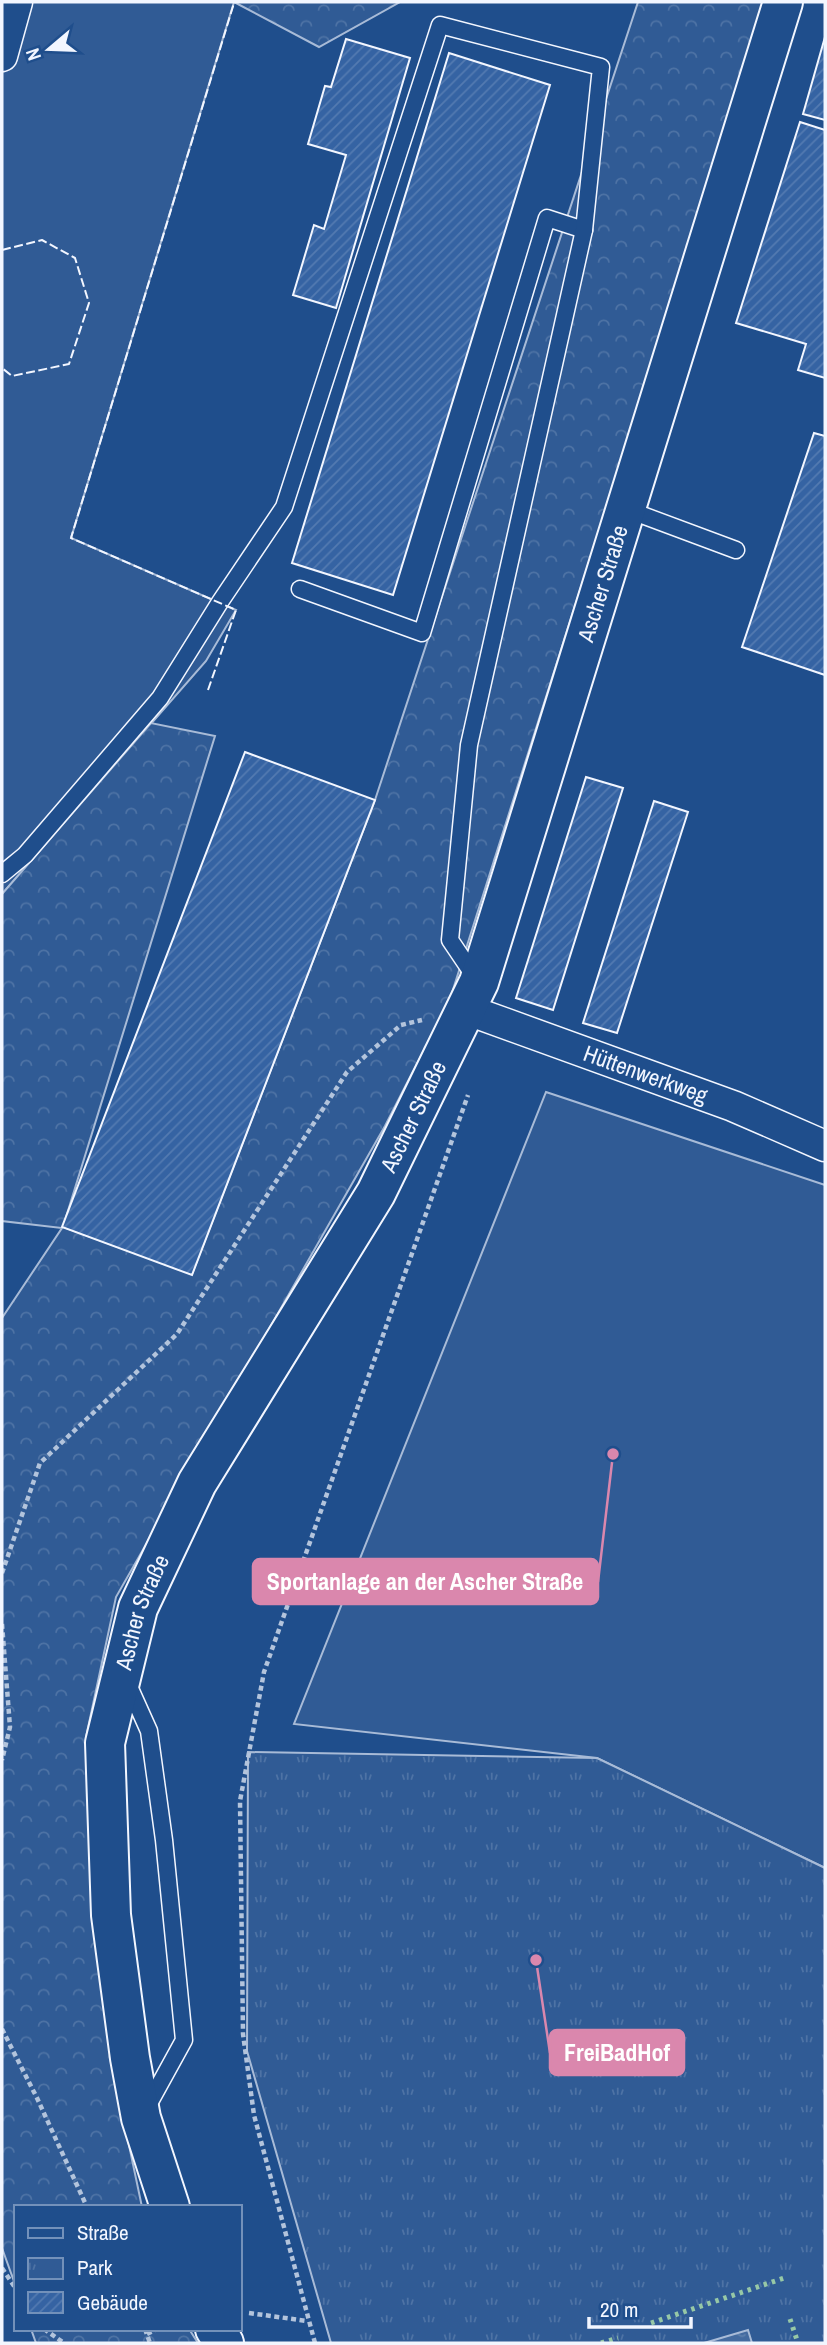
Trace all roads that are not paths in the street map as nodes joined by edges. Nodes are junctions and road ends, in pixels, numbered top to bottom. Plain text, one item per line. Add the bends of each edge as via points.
1 (17, 2) edge
2 (783, 2) edge
3 (2, 56) edge
4 (584, 230) junction
5 (626, 509) junction
6 (736, 550) dead end
7 (300, 589) dead end
8 (2, 874) edge
9 (472, 995) junction
10 (825, 1146) edge
11 (121, 1669) junction
12 (141, 2118) junction
13 (169, 2205) edge

1 - 3 street
2 - 5 street, Ascher Straße
4 - 7 lane via 547,218 422,633
4 - 8 lane via 601,67 440,25 284,507 160,698 25,855
4 - 9 lane via 469,745 450,940
5 - 6 lane
5 - 9 street, Ascher Straße
9 - 10 street, Hüttenwerkweg
9 - 11 street, Ascher Straße via 376,1194 197,1483 138,1608
11 - 12 street, Ascher Straße via 105,1743 111,1915
11 - 12 lane via 149,1731 184,2040
12 - 13 street, Ascher Straße

